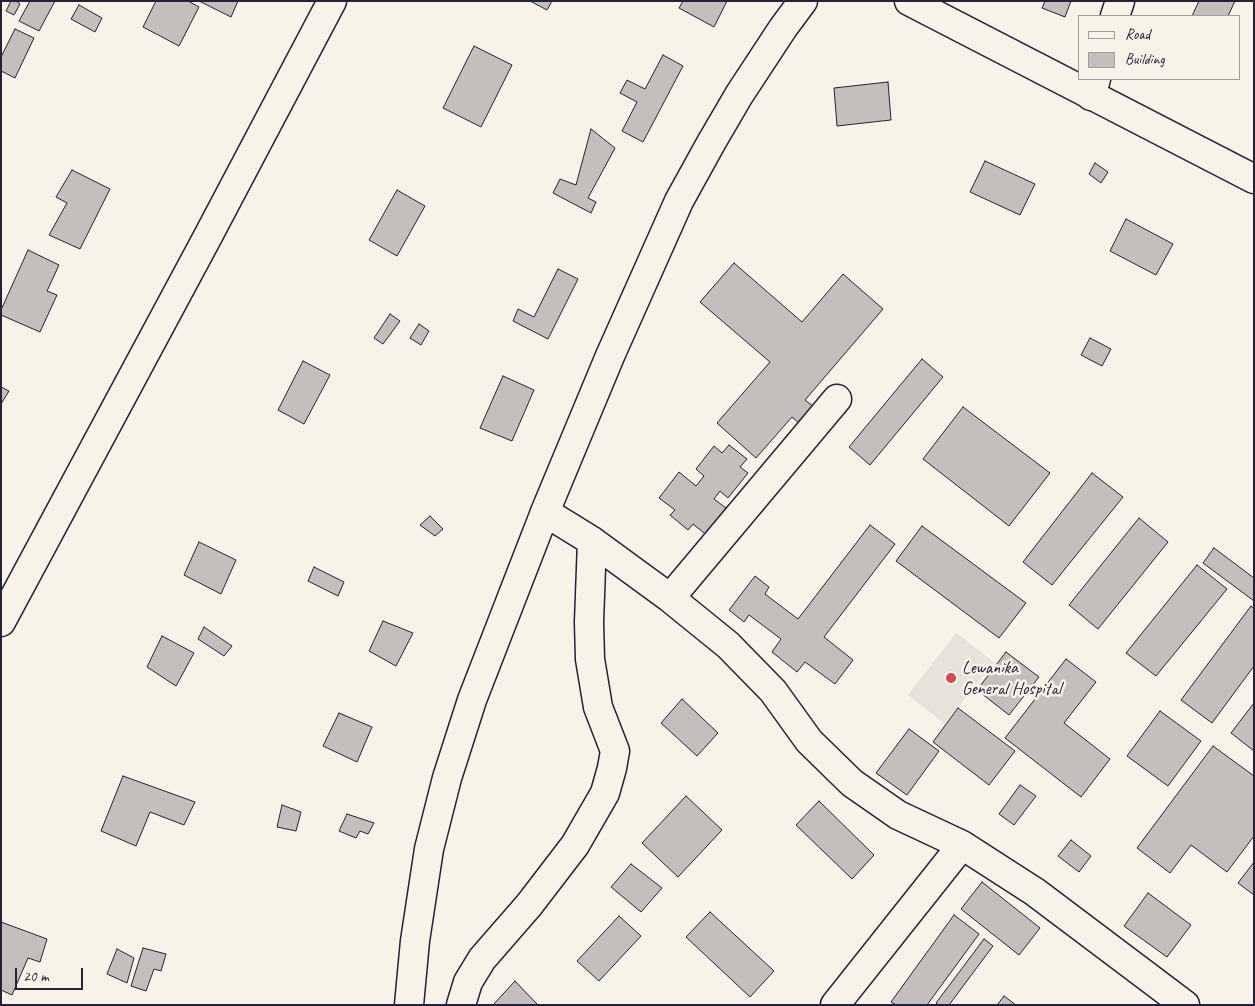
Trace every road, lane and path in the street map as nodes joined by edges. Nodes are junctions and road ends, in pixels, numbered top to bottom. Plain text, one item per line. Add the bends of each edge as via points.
1 (332, 1) edge
2 (803, 1) edge
3 (909, 1) edge
4 (1120, 1) edge
5 (1115, 15) edge
6 (1078, 80) edge
7 (1079, 80) edge
8 (1094, 87) edge
9 (1254, 179) edge
10 (837, 399) dead end
11 (545, 512) junction
12 (592, 541) junction
13 (670, 598) junction
14 (1, 622) edge
15 (962, 845) junction
16 (409, 1005) edge
17 (461, 1005) edge
18 (836, 1005) edge
19 (1185, 1005) edge

1 - 14 street
2 - 11 street via 739,95 679,201
3 - 6 street
4 - 5 street
7 - 8 street
8 - 9 street
10 - 13 street
11 - 12 street
11 - 16 street via 472,700 447,778 429,849
12 - 13 street
12 - 17 street via 590,659 598,707 615,751 605,793 575,845 482,959 468,982
13 - 15 street via 728,645 773,691 809,741 852,783 898,816
15 - 18 street
15 - 19 street via 1036,892

